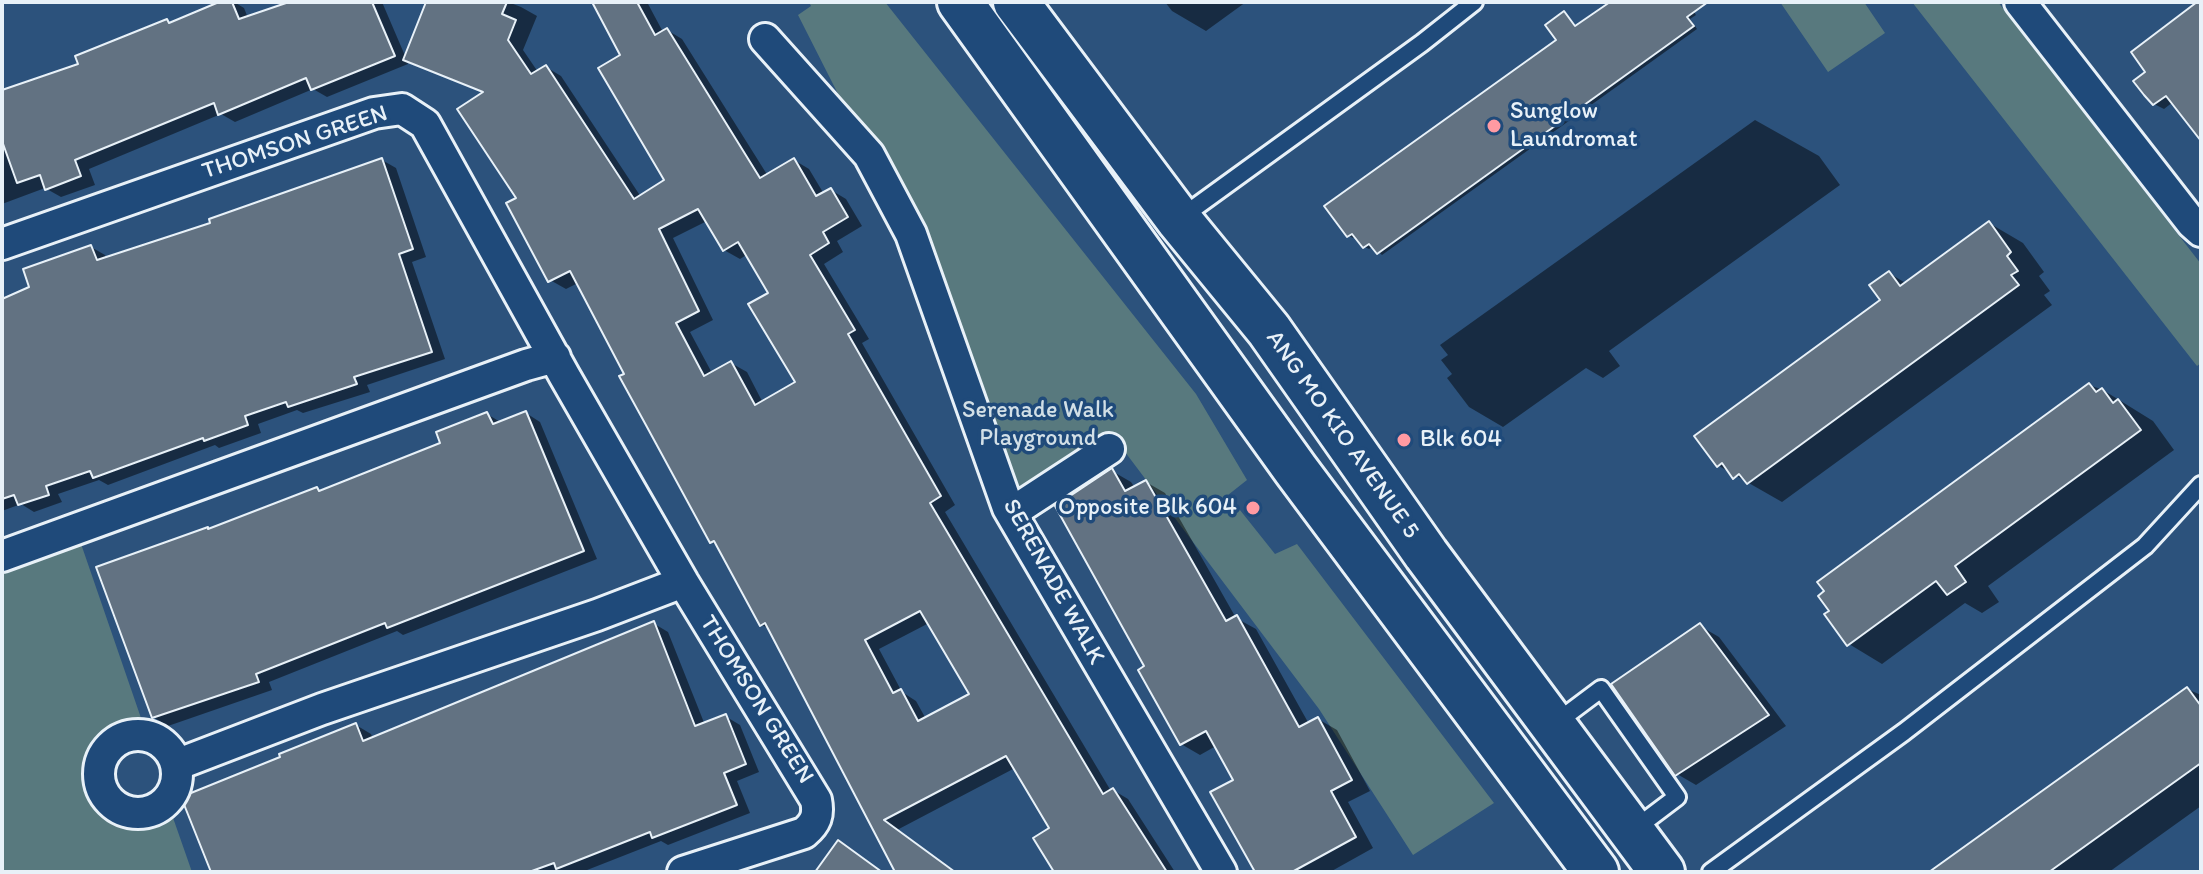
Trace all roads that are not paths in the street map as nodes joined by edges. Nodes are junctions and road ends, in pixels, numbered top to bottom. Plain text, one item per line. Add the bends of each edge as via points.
1 (960, 2) edge
2 (1016, 2) edge
3 (1474, 2) edge
4 (2020, 2) edge
5 (765, 39) dead end
6 (1179, 219) junction
7 (2201, 231) edge
8 (2, 244) edge
9 (555, 357) junction
10 (1109, 449) dead end
11 (2201, 485) edge
12 (1011, 513) junction
13 (2, 556) edge
14 (683, 582) junction
15 (1552, 726) junction
16 (176, 765) dead end
17 (1631, 831) junction
18 (683, 872) edge
19 (1221, 872) edge
20 (1596, 872) edge
21 (1662, 872) edge
22 (1711, 872) edge

1 - 20 main road via 1296,470
2 - 6 main road, ANG MO KIO AVENUE 5
3 - 6 lane
4 - 7 street
5 - 12 street, SERENADE WALK via 869,155 911,234
6 - 15 main road, ANG MO KIO AVENUE 5 via 1269,330
8 - 9 street, THOMSON GREEN via 374,113 402,109 425,124
9 - 13 street
9 - 14 street, THOMSON GREEN
10 - 12 street
11 - 22 lane via 2145,546
12 - 19 street, SERENADE WALK
14 - 16 street
14 - 18 street, THOMSON GREEN via 813,792 817,816 804,833
15 - 17 main road, ANG MO KIO AVENUE 5
15 - 17 lane via 1601,689 1677,797
17 - 21 main road, ANG MO KIO AVENUE 5

